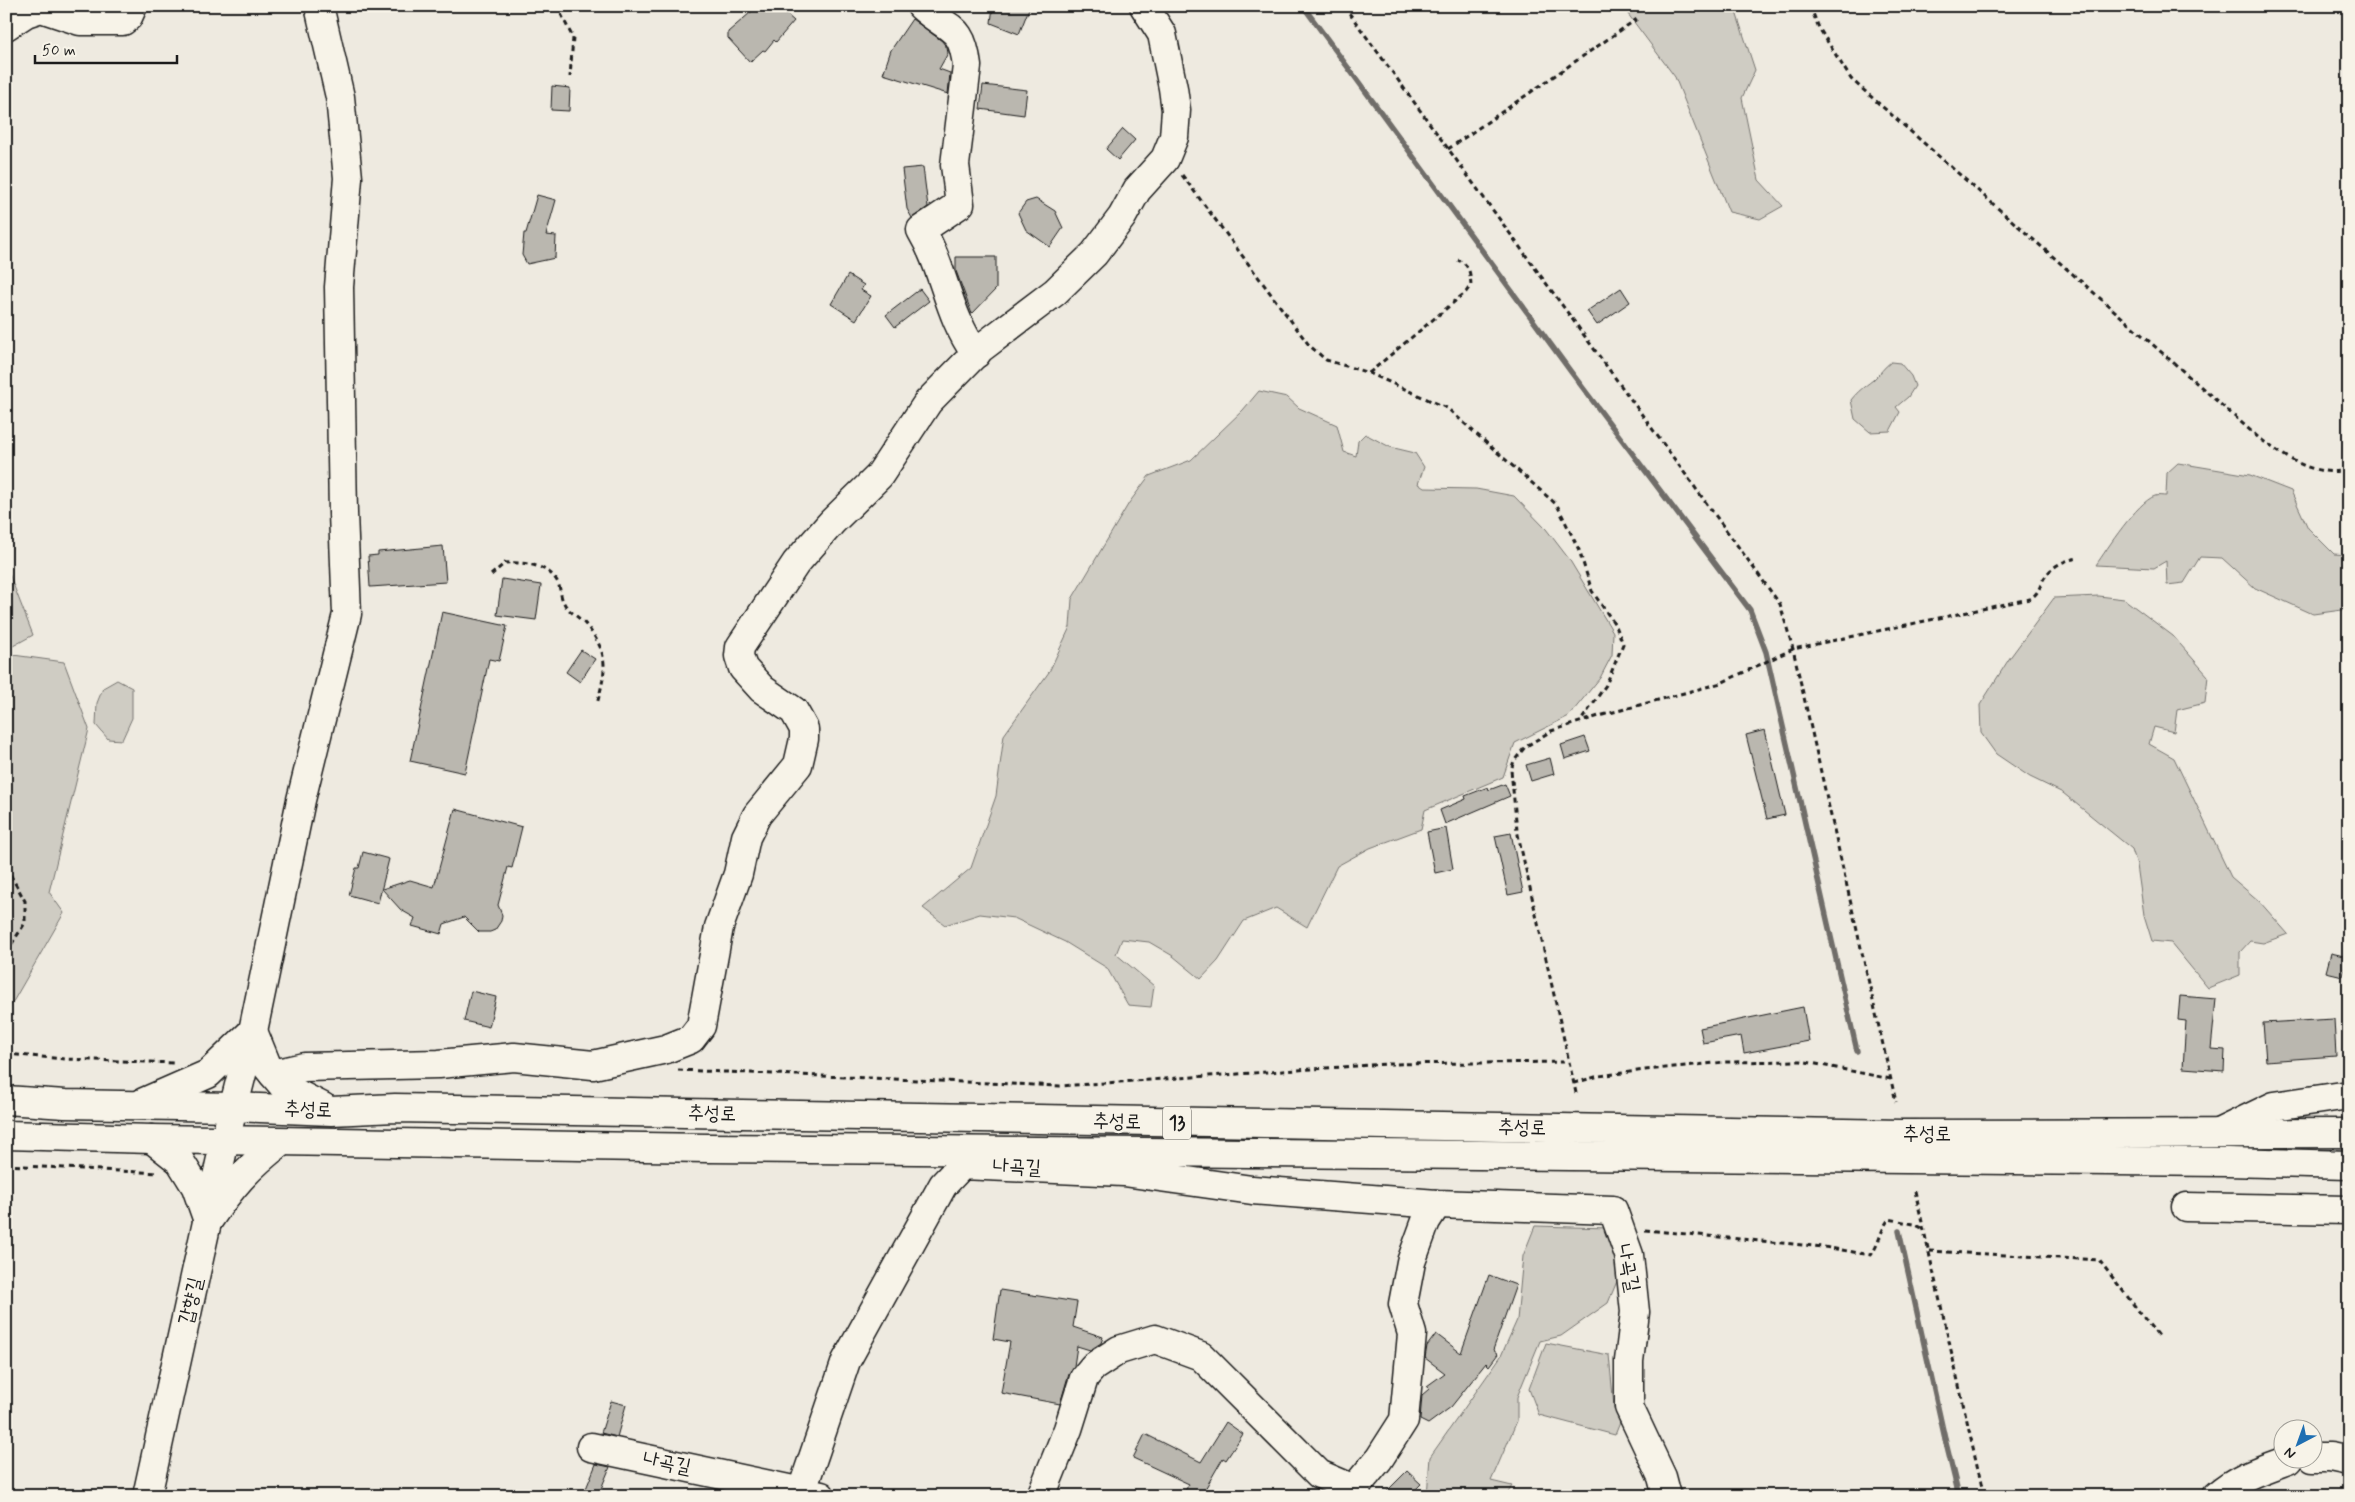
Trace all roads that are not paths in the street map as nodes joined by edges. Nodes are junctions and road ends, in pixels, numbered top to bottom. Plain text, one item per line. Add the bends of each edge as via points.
1 (133, 6) edge
2 (319, 6) edge
3 (920, 6) edge
4 (1144, 6) edge
5 (6, 26) edge
6 (976, 354) junction
7 (253, 1031) junction
8 (273, 1074) junction
9 (2349, 1095) edge
10 (6, 1100) edge
11 (136, 1105) junction
12 (234, 1107) junction
13 (331, 1111) junction
14 (2218, 1133) junction
15 (2349, 1133) edge
16 (6, 1135) edge
17 (152, 1139) junction
18 (225, 1140) junction
19 (281, 1142) junction
20 (2349, 1166) edge
21 (1437, 1204) junction
22 (2186, 1207) dead end
23 (2349, 1210) edge
24 (208, 1221) junction
25 (591, 1447) dead end
26 (2322, 1457) edge
27 (2349, 1461) edge
28 (2272, 1466) edge
29 (1355, 1492) edge
30 (807, 1495) edge
31 (147, 1496) edge
32 (1041, 1496) edge
33 (1667, 1496) edge
34 (2216, 1496) edge

1 - 5 street via 124,21 86,22 48,9 35,9
2 - 7 street, 갑향길 via 340,97 348,178 339,287 347,614 301,800
3 - 6 street via 957,32 965,50 967,66 955,164 960,204 921,230 959,328
4 - 6 street via 1162,34 1173,88 1175,130 1171,149 1137,190 1107,239 1089,259 1055,292
6 - 8 street via 928,402 879,476 809,548 740,647 739,656 744,668 762,689 794,711 804,729 804,739 798,765 757,816 746,837 738,874 719,927 698,1033 675,1046 593,1065 514,1057 439,1064 304,1067
7 - 8 street
7 - 11 street via 208,1074
7 - 12 street, 갑향길
8 - 13 street via 284,1087
9 - 14 street via 2274,1106
10 - 11 street, 추성로 / 13
11 - 12 street, 추성로 / 13
12 - 13 street, 추성로 / 13
12 - 18 street, 갑향길
13 - 14 street, 추성로 / 13 via 405,1108 1902,1134
14 - 15 street, 추성로 / 13
16 - 17 street, 추성로 / 13
17 - 18 street, 추성로 / 13
17 - 24 street via 180,1162 196,1187
18 - 19 street, 추성로 / 13
18 - 24 street, 갑향길
19 - 20 street, 추성로 / 13 via 2228,1162
19 - 24 street via 254,1162 232,1186
21 - 29 street via 1426,1221 1411,1262 1403,1304 1412,1334 1404,1420
21 - 30 street, 나곡길 via 1252,1190 1124,1172 962,1165 943,1185 846,1361
21 - 33 street, 나곡길 via 1612,1210 1629,1255 1636,1312 1629,1361 1630,1407 1662,1477
22 - 23 street
24 - 31 street, 갑향길
25 - 30 street, 나곡길
26 - 27 street
28 - 34 street via 2226,1487
29 - 32 street via 1319,1474 1201,1356 1155,1339 1119,1350 1084,1378

